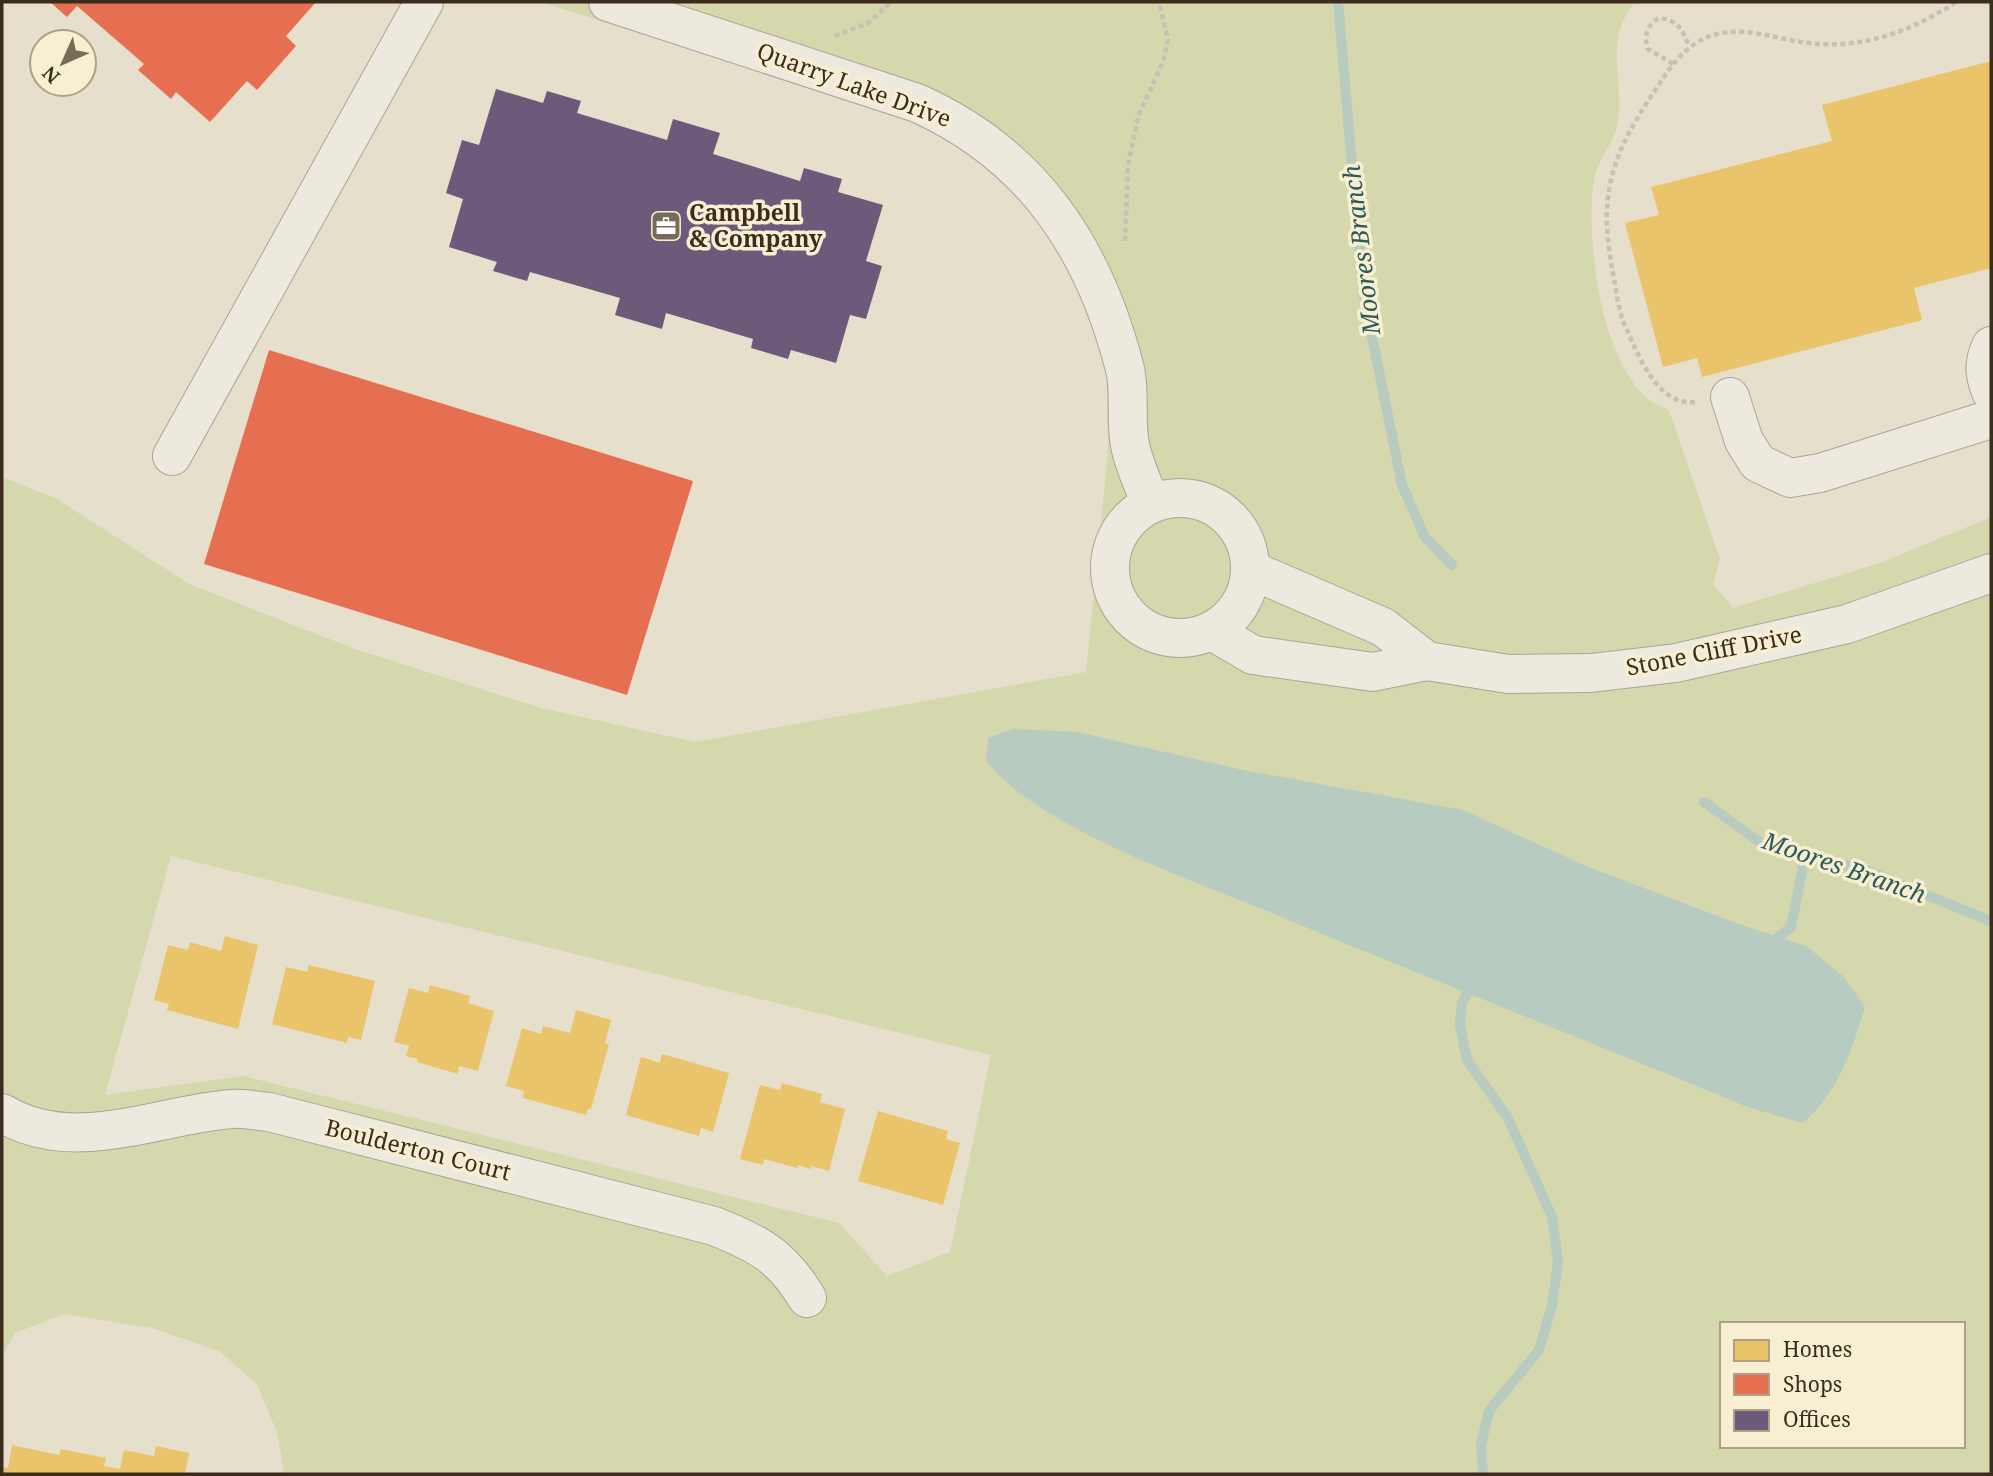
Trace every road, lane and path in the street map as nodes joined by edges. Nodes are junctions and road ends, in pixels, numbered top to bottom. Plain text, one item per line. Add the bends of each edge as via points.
1 (424, 2) edge
2 (608, 2) edge
3 (891, 2) edge
4 (1159, 2) edge
5 (1956, 2) edge
6 (835, 37) dead end
7 (1689, 46) junction
8 (1673, 64) junction
9 (1125, 241) dead end
10 (1991, 346) edge
11 (1991, 392) edge
12 (1730, 397) joint
13 (1991, 419) edge
14 (172, 456) dead end
15 (1150, 503) junction
16 (1251, 570) junction
17 (1991, 573) edge
18 (1212, 631) junction
19 (1427, 661) junction
20 (2, 1113) edge
21 (807, 1298) dead end

1 - 14 street
2 - 15 street, Quarry Lake Drive via 917,103 958,121 1037,188 1072,236 1102,295 1126,372 1129,440
3 - 6 path via 868,23
4 - 9 path via 1168,40 1139,114 1128,164
5 - 7 path via 1893,36 1846,45 1803,43 1748,32 1718,33
7 - 8 path
7 - 8 path via 1681,27 1670,19 1652,22 1645,41 1648,49
8 - 12 path via 1617,155 1607,189 1606,242 1622,321 1650,375 1664,391 1685,403
10 - 11 street via 1984,360
12 - 13 street via 1744,441 1758,463 1790,478 1820,473
15 - 16 street via 1173,497 1197,499 1219,509 1243,536
15 - 18 street via 1130,517 1110,556 1110,579 1117,600 1148,631 1170,638
16 - 18 street via 1240,606
16 - 19 street, Stone Cliff Drive via 1383,627
17 - 19 street, Stone Cliff Drive via 1847,624 1676,663 1591,673 1508,674
18 - 19 street, Stone Cliff Drive via 1253,654 1360,670
20 - 21 street, Boulderton Court via 55,1133 95,1133 235,1108 269,1112 714,1226 753,1242 790,1270

